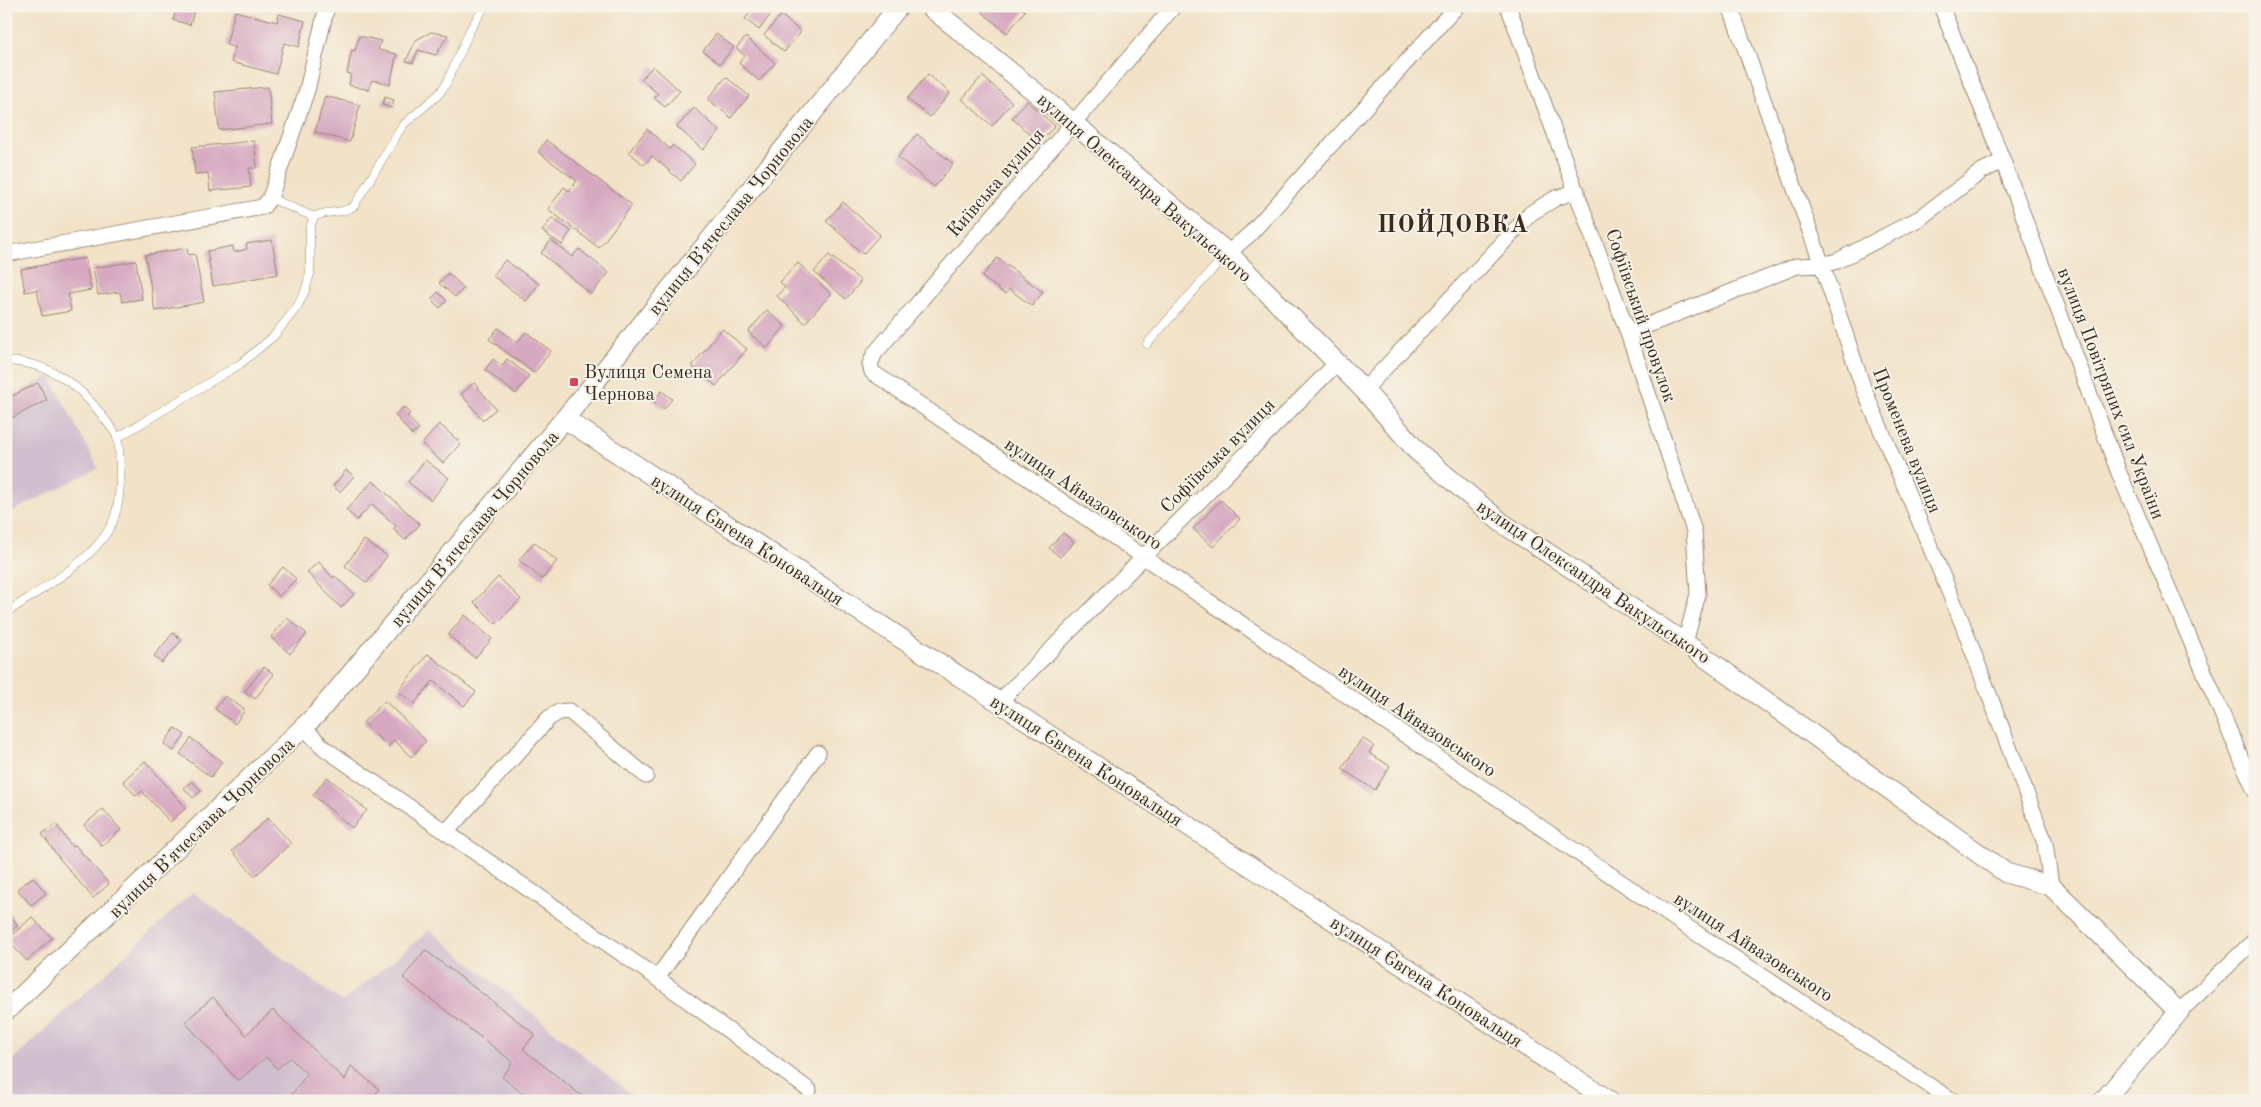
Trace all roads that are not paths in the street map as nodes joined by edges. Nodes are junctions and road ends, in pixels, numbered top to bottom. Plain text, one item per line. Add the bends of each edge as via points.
1 (327, 6) edge
2 (485, 6) edge
3 (899, 6) edge
4 (929, 6) edge
5 (1174, 6) edge
6 (1458, 6) edge
7 (1508, 6) edge
8 (1730, 6) edge
9 (1941, 6) edge
10 (1072, 122) junction
11 (2002, 160) junction
12 (1577, 191) junction
13 (270, 198) junction
14 (314, 217) junction
15 (1228, 253) junction
16 (6, 254) edge
17 (1822, 265) junction
18 (1628, 333) junction
19 (1147, 344) dead end
20 (6, 361) edge
21 (870, 364) joint
22 (1336, 364) junction
23 (1364, 390) junction
24 (565, 419) junction
25 (118, 438) junction
26 (1142, 558) junction
27 (6, 613) edge
28 (1685, 643) junction
29 (999, 702) junction
30 (304, 728) junction
31 (818, 753) dead end
32 (646, 776) dead end
33 (2255, 791) edge
34 (447, 832) junction
35 (2051, 886) junction
36 (2255, 940) edge
37 (657, 978) junction
38 (6, 1012) edge
39 (2179, 1012) junction
40 (809, 1090) dead end
41 (1610, 1101) edge
42 (1953, 1101) edge
43 (2102, 1101) edge

1 - 13 street via 307,90
2 - 14 lane via 471,28 446,84 403,125 354,206 346,211
3 - 24 street, вулиця Вʼячеслава Чорновола
4 - 10 street, вулиця Олександра Вакульського
5 - 10 street, Київська вулиця
6 - 15 street via 1250,234
7 - 12 street, Софіївський провулок
8 - 17 street, Променева вулиця
9 - 11 street, вулиця Повітряних сил України
10 - 15 street, вулиця Олександра Вакульського
10 - 21 street, Київська вулиця via 875,353
11 - 17 street via 1982,171 1920,218 1838,261
11 - 33 street, вулиця Повітряних сил України via 2119,473
12 - 18 street, Софіївський провулок
12 - 23 street via 1556,198 1531,213
13 - 14 lane
13 - 16 street via 257,210
14 - 25 lane via 310,227 310,274 305,291 274,336 240,364
15 - 19 lane
15 - 22 street, вулиця Олександра Вакульського
17 - 18 street via 1797,266
17 - 35 street, Променева вулиця via 1863,387 1961,620 2045,842
18 - 28 street, Софіївський провулок via 1694,531 1698,594
20 - 25 lane via 39,365 57,372 98,409
21 - 26 street, вулиця Айвазовського via 872,372
22 - 23 street, вулиця Олександра Вакульського
22 - 26 street, Софіївська вулиця
23 - 28 street, вулиця Олександра Вакульського via 1418,451 1502,523
24 - 29 street, вулиця Євгена Коновальця
24 - 30 street, вулиця Вʼячеслава Чорновола
25 - 27 lane via 118,508 109,529 96,548
26 - 29 street, Софіївська вулиця
26 - 42 street, вулиця Айвазовського via 1687,926
28 - 35 street, вулиця Олександра Вакульського via 2006,873
29 - 41 street, вулиця Євгена Коновальця
30 - 34 street via 324,748
30 - 38 street, вулиця Вʼячеслава Чорновола
31 - 37 street
32 - 34 street via 569,711 559,712 549,718
34 - 37 street
35 - 39 street, вулиця Олександра Вакульського
36 - 39 street
37 - 40 street
39 - 43 street

